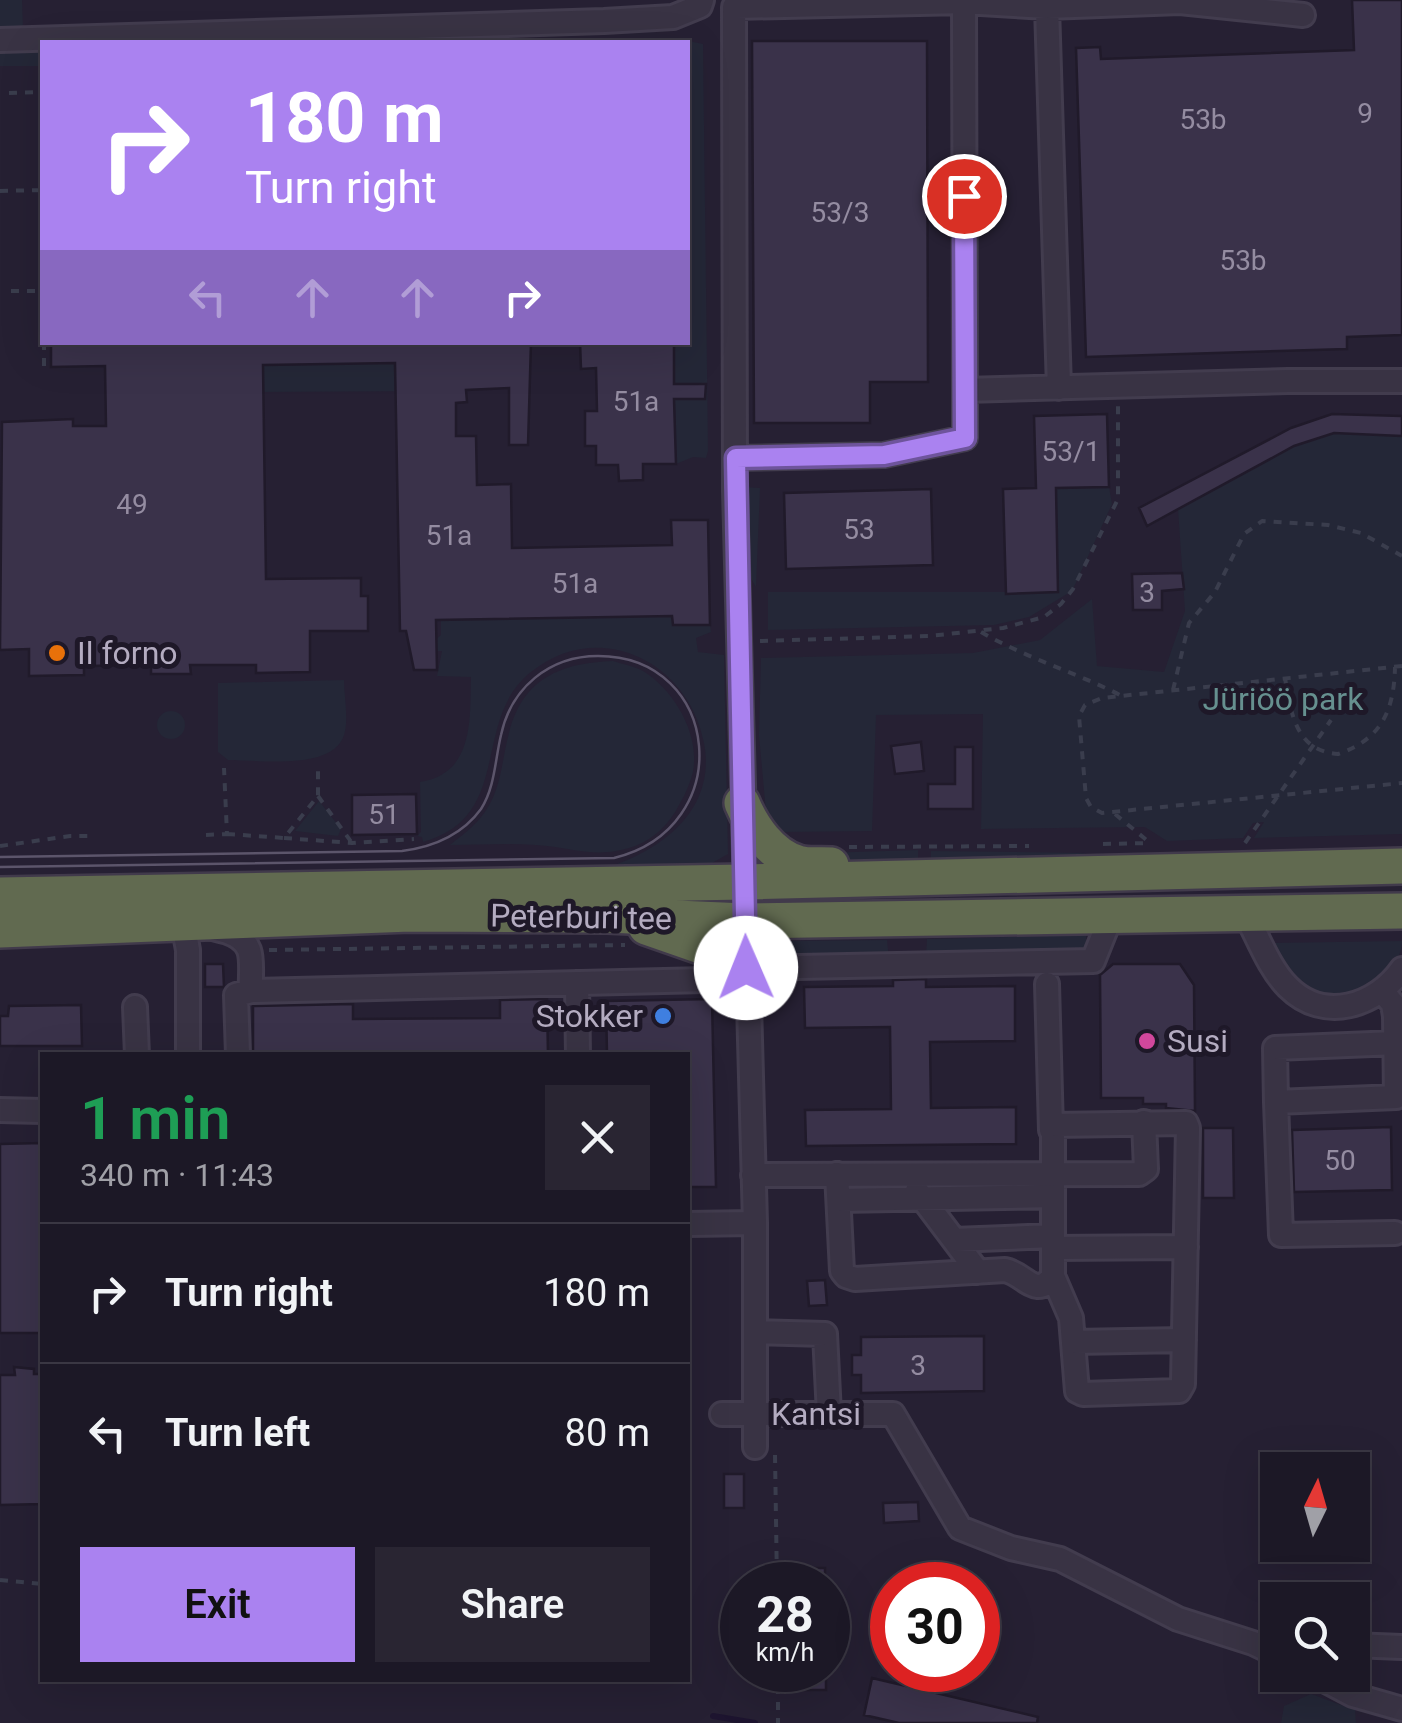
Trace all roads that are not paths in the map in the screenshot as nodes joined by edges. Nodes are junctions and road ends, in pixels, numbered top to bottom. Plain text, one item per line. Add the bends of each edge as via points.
1 (702, 0) edge
2 (1180, 1) edge
3 (964, 2) junction
4 (734, 4) edge
5 (1046, 7) junction
6 (1303, 15) dead end
7 (0, 40) edge
8 (1402, 381) edge
9 (1059, 388) junction
10 (965, 390) junction
11 (736, 458) junction
12 (742, 803) junction
13 (1402, 866) edge
14 (926, 878) junction
15 (744, 882) junction
16 (0, 895) edge
17 (1402, 911) edge
18 (1245, 913) junction
19 (1111, 916) junction
20 (745, 921) junction
21 (184, 924) junction
22 (0, 930) edge
23 (615, 930) junction
24 (1402, 969) edge
25 (746, 973) junction
26 (577, 984) junction
27 (1048, 984) dead end
28 (251, 991) junction
29 (1383, 992) junction
30 (134, 1007) dead end
31 (578, 1041) edge
32 (1396, 1043) junction
33 (137, 1052) edge
34 (188, 1052) edge
35 (238, 1052) edge
36 (1276, 1102) junction
37 (0, 1110) edge
38 (40, 1111) edge
39 (1144, 1122) junction
40 (1051, 1130) junction
41 (753, 1174) junction
42 (837, 1174) junction
43 (905, 1174) junction
44 (1052, 1185) junction
45 (923, 1198) junction
46 (838, 1200) junction
47 (755, 1223) junction
48 (690, 1224) edge
49 (1395, 1233) dead end
50 (954, 1240) junction
51 (1053, 1242) junction
52 (1186, 1247) junction
53 (978, 1272) junction
54 (1053, 1276) junction
55 (756, 1332) junction
56 (1184, 1340) junction
57 (1072, 1342) junction
58 (722, 1414) dead end
59 (829, 1414) junction
60 (755, 1415) junction
61 (765, 1449) road end
62 (1253, 1643) junction
63 (1260, 1643) edge
64 (1370, 1646) edge
65 (1260, 1647) edge
66 (1402, 1647) edge
67 (1347, 1692) edge
68 (1402, 1708) edge

1 - 7 street via 674,16 604,21
2 - 5 street
2 - 6 street
3 - 4 street
3 - 5 street
3 - 10 street
4 - 11 street, Kantsi
5 - 9 street
8 - 9 street
9 - 10 street
10 - 11 street via 965,438 884,455
11 - 12 street, Kantsi
12 - 14 highway via 762,837 798,863
12 - 15 street, Kantsi
13 - 14 highway, Peterburi tee
14 - 15 highway, Peterburi tee
15 - 16 highway, Peterburi tee
15 - 20 street, Kantsi
17 - 18 highway, Peterburi tee
18 - 19 highway, Peterburi tee
18 - 29 street via 1281,979 1304,1000 1346,1007
19 - 20 highway, Peterburi tee
19 - 25 street via 1092,960
20 - 23 highway, Peterburi tee
20 - 25 street, Kantsi
21 - 22 highway, Peterburi tee
21 - 23 highway, Peterburi tee via 410,914
21 - 28 street via 234,934 249,950
21 - 34 street
23 - 25 highway via 715,952
24 - 29 street
25 - 26 street
25 - 41 street, Kantsi
26 - 28 street
26 - 31 street
27 - 40 street
28 - 35 street via 236,995
29 - 32 street via 1393,1004
30 - 33 street
32 - 36 street via 1396,1097
32 - 36 street via 1275,1048
36 - 49 street via 1281,1234
37 - 38 street
39 - 40 street via 1057,1123
39 - 44 street via 1143,1173
39 - 52 street via 1179,1121 1188,1128
40 - 44 street
41 - 42 street
41 - 47 street, Kantsi
42 - 43 street
42 - 46 street
43 - 44 street
43 - 45 street
44 - 45 street
44 - 51 street
45 - 46 street
45 - 50 street
46 - 53 street via 846,1276
47 - 48 street
47 - 55 street, Kantsi
50 - 51 street
50 - 53 street
51 - 52 street
51 - 54 street
52 - 56 street
53 - 54 street via 1012,1271 1032,1287
54 - 57 street via 1069,1310
55 - 59 street via 825,1334
55 - 60 street, Kantsi
56 - 57 street
56 - 57 street via 1183,1384 1172,1394 1077,1391
58 - 60 street
59 - 60 street, Kantsi
59 - 62 street, Kantsi via 893,1414 960,1528 1060,1559 1178,1619
60 - 61 street
62 - 63 street
62 - 65 street, Kantsi
64 - 66 street
67 - 68 street

